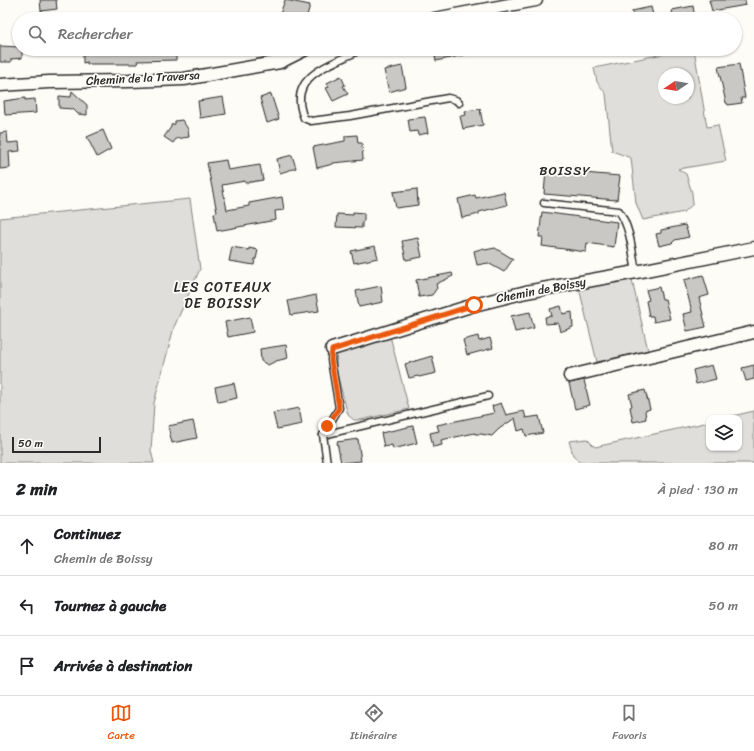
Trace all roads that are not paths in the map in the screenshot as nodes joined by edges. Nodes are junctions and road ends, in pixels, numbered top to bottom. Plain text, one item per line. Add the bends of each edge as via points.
1 (536, 0) edge
2 (472, 12) edge
3 (292, 56) edge
4 (348, 56) edge
5 (0, 85) edge
6 (459, 103) dead end
7 (544, 203) dead end
8 (754, 248) edge
9 (636, 272) junction
10 (754, 332) edge
11 (332, 350) joint
12 (570, 376) dead end
13 (488, 396) dead end
14 (323, 435) junction
15 (327, 463) edge

1 - 2 street
3 - 5 street, Chemin de la Traversa via 280,62 184,79
4 - 6 lane via 313,73 303,85 299,99 304,118 311,121 350,116 448,98
7 - 9 lane via 619,211 625,220 630,237
8 - 9 street, Chemin de Boissy
9 - 11 street, Chemin de Boissy via 526,292 474,305
10 - 12 street
11 - 14 lane via 331,360 339,408
13 - 14 lane
14 - 15 lane

